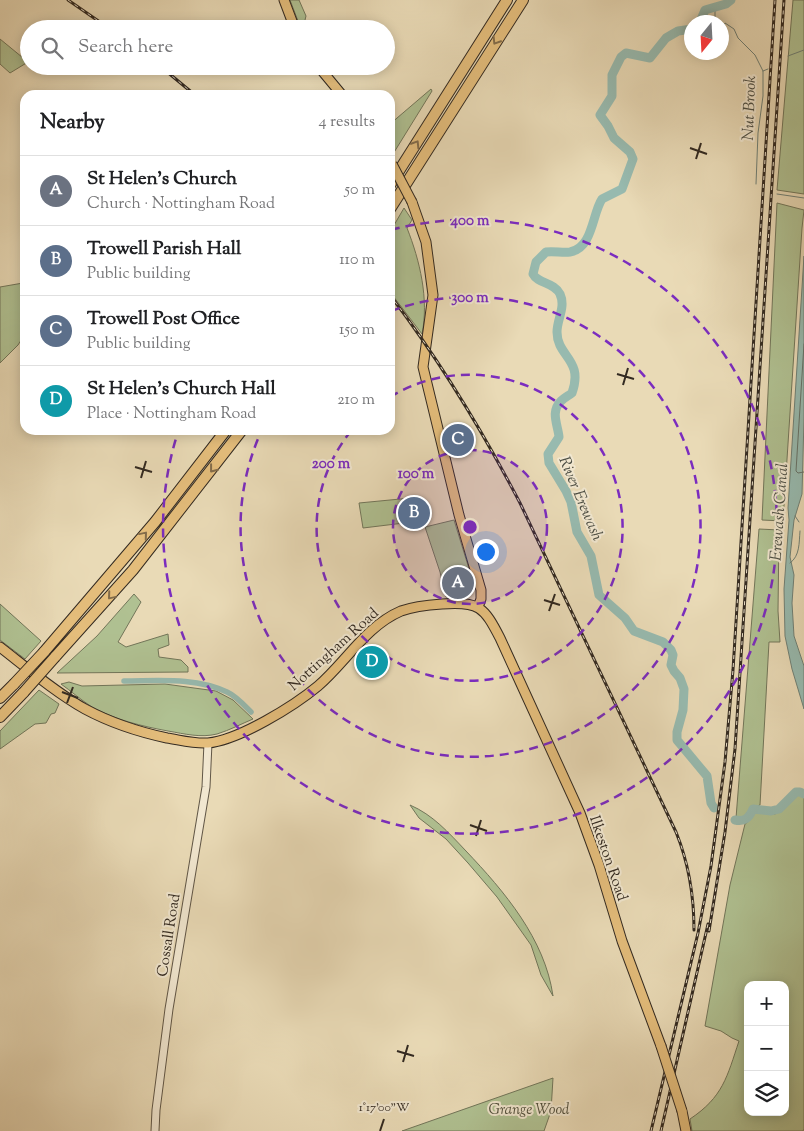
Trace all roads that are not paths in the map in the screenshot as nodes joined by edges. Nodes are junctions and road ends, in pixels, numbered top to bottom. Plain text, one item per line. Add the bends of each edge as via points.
1 (284, 0) edge
2 (507, 0) edge
3 (523, 0) edge
4 (292, 20) edge
5 (325, 75) edge
6 (338, 90) edge
7 (395, 170) edge
8 (395, 177) edge
9 (395, 201) edge
10 (222, 435) edge
11 (238, 435) edge
12 (478, 607) junction
13 (0, 647) edge
14 (0, 698) edge
15 (0, 717) edge
16 (208, 743) junction
17 (155, 1131) edge
18 (686, 1131) edge

1 - 4 main road
8 -> 2 highway
3 -> 9 highway
5 - 6 main road
7 - 12 main road, bridge via 412,202 426,242 433,295 423,367 457,508 481,590
14 -> 10 highway, bridge via 44,652 150,528
11 -> 15 highway, bridge via 132,570
12 - 16 main road, Nottingham Road via 458,603 420,606 390,617 362,640 317,686 294,703 256,725
12 - 18 main road, Ilkeston Road, bridge via 496,632 580,813 620,935 662,1046
13 - 16 main road, Nottingham Road via 85,709 138,731
16 - 17 street, Cossall Road via 204,795 170,1009

